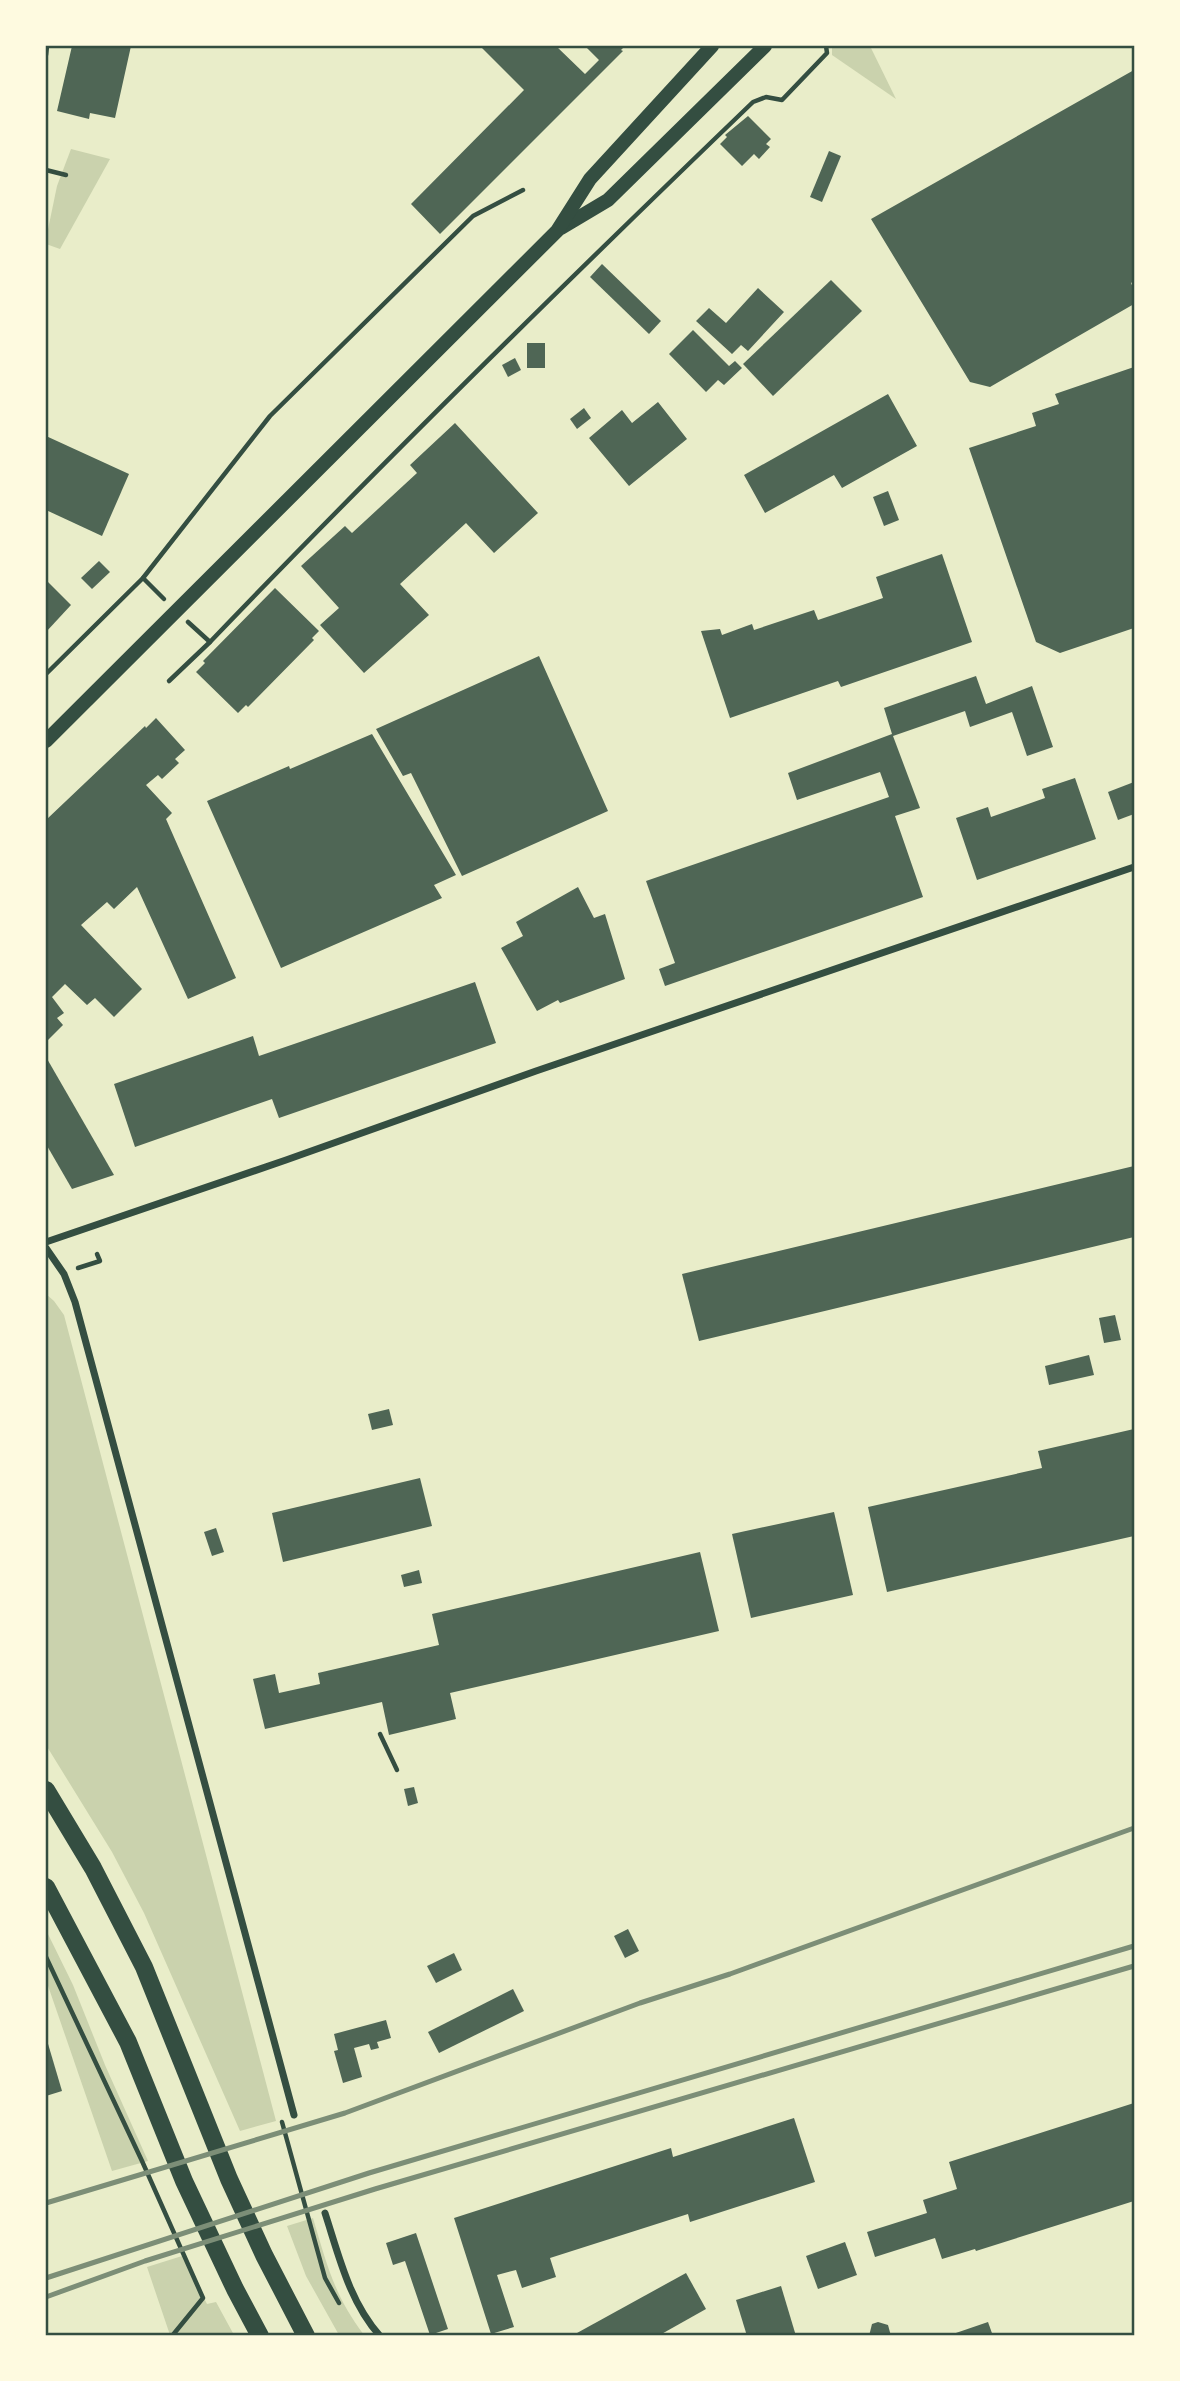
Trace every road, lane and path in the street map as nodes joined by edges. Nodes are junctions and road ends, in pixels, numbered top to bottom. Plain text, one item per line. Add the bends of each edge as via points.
1 (47, 46) edge
2 (712, 46) edge
3 (765, 46) edge
4 (826, 46) edge
5 (46, 54) edge
6 (46, 170) edge
7 (66, 174) dead end
8 (523, 190) dead end
9 (557, 231) junction
10 (143, 578) junction
11 (176, 610) junction
12 (210, 642) junction
13 (46, 674) edge
14 (169, 681) dead end
15 (46, 741) edge
16 (1135, 867) edge
17 (46, 1242) edge
18 (46, 1248) edge
19 (97, 1254) dead end
20 (78, 1268) dead end
21 (380, 1734) dead end
22 (397, 1770) dead end
23 (46, 1790) edge
24 (46, 1887) edge
25 (46, 1957) edge
26 (286, 2091) junction
27 (294, 2115) dead end
28 (325, 2214) dead end
29 (309, 2221) dead end
30 (172, 2336) edge
31 (260, 2336) edge
32 (306, 2336) edge
33 (380, 2336) edge

1 - 5 path
2 - 9 main road via 590,179
3 - 9 main road via 608,200
4 - 12 path via 827,53 782,100 766,97 753,102 637,214
6 - 7 path
8 - 10 path via 473,216 270,416
9 - 11 main road
10 - 11 path
10 - 13 path
11 - 12 path
11 - 15 main road
12 - 14 path
16 - 17 street
18 - 26 street via 64,1274 75,1303
19 - 20 path via 100,1261
21 - 22 path
23 - 32 highway via 144,1967 229,2179
24 - 31 highway via 128,2042 184,2181
25 - 30 path via 203,2298
26 - 27 street
26 - 29 path via 280,2116
28 - 33 street via 354,2297

